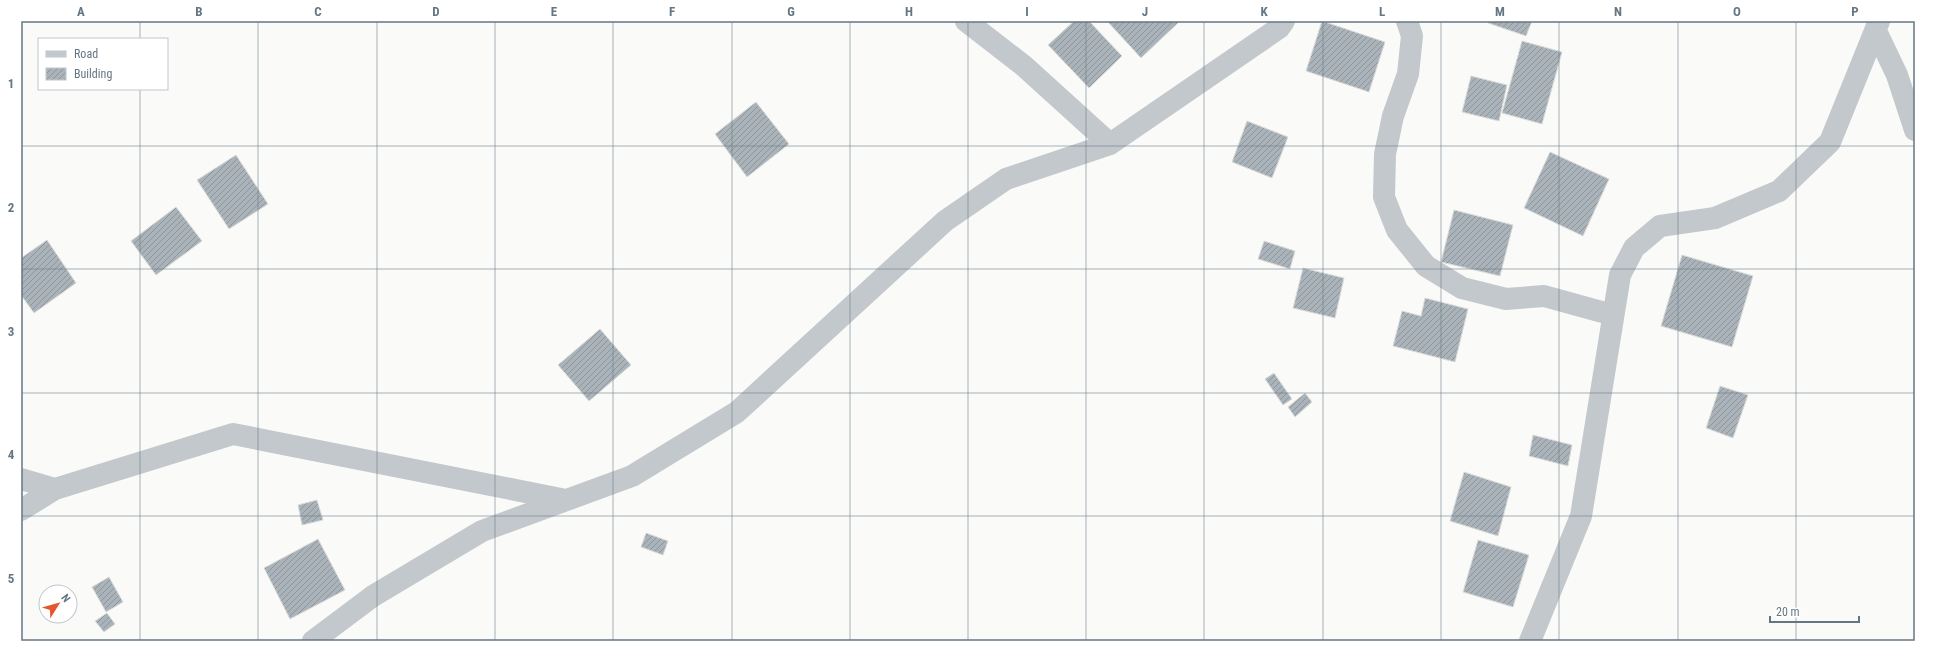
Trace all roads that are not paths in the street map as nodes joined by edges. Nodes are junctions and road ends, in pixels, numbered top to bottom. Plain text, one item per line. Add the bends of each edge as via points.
1 (966, 21) edge
2 (1284, 21) edge
3 (1407, 21) edge
4 (1878, 26) edge
5 (1915, 130) edge
6 (1110, 144) junction
7 (1613, 315) junction
8 (21, 479) edge
9 (55, 489) junction
10 (566, 500) junction
11 (21, 510) edge
12 (313, 641) edge
13 (1530, 641) edge

1 - 6 street via 1024,66
2 - 6 street via 1279,28
3 - 7 street via 1412,36 1408,74 1393,116 1385,154 1384,197 1397,230 1426,266 1462,288 1506,299 1544,296
4 - 5 street
4 - 7 street via 1830,142 1779,191 1715,218 1660,226 1634,248 1620,276
6 - 10 street via 1006,179 945,221 736,412 632,476
7 - 13 street via 1581,516
8 - 9 street
9 - 10 street via 233,434
9 - 11 street
10 - 12 street via 482,531 373,596

